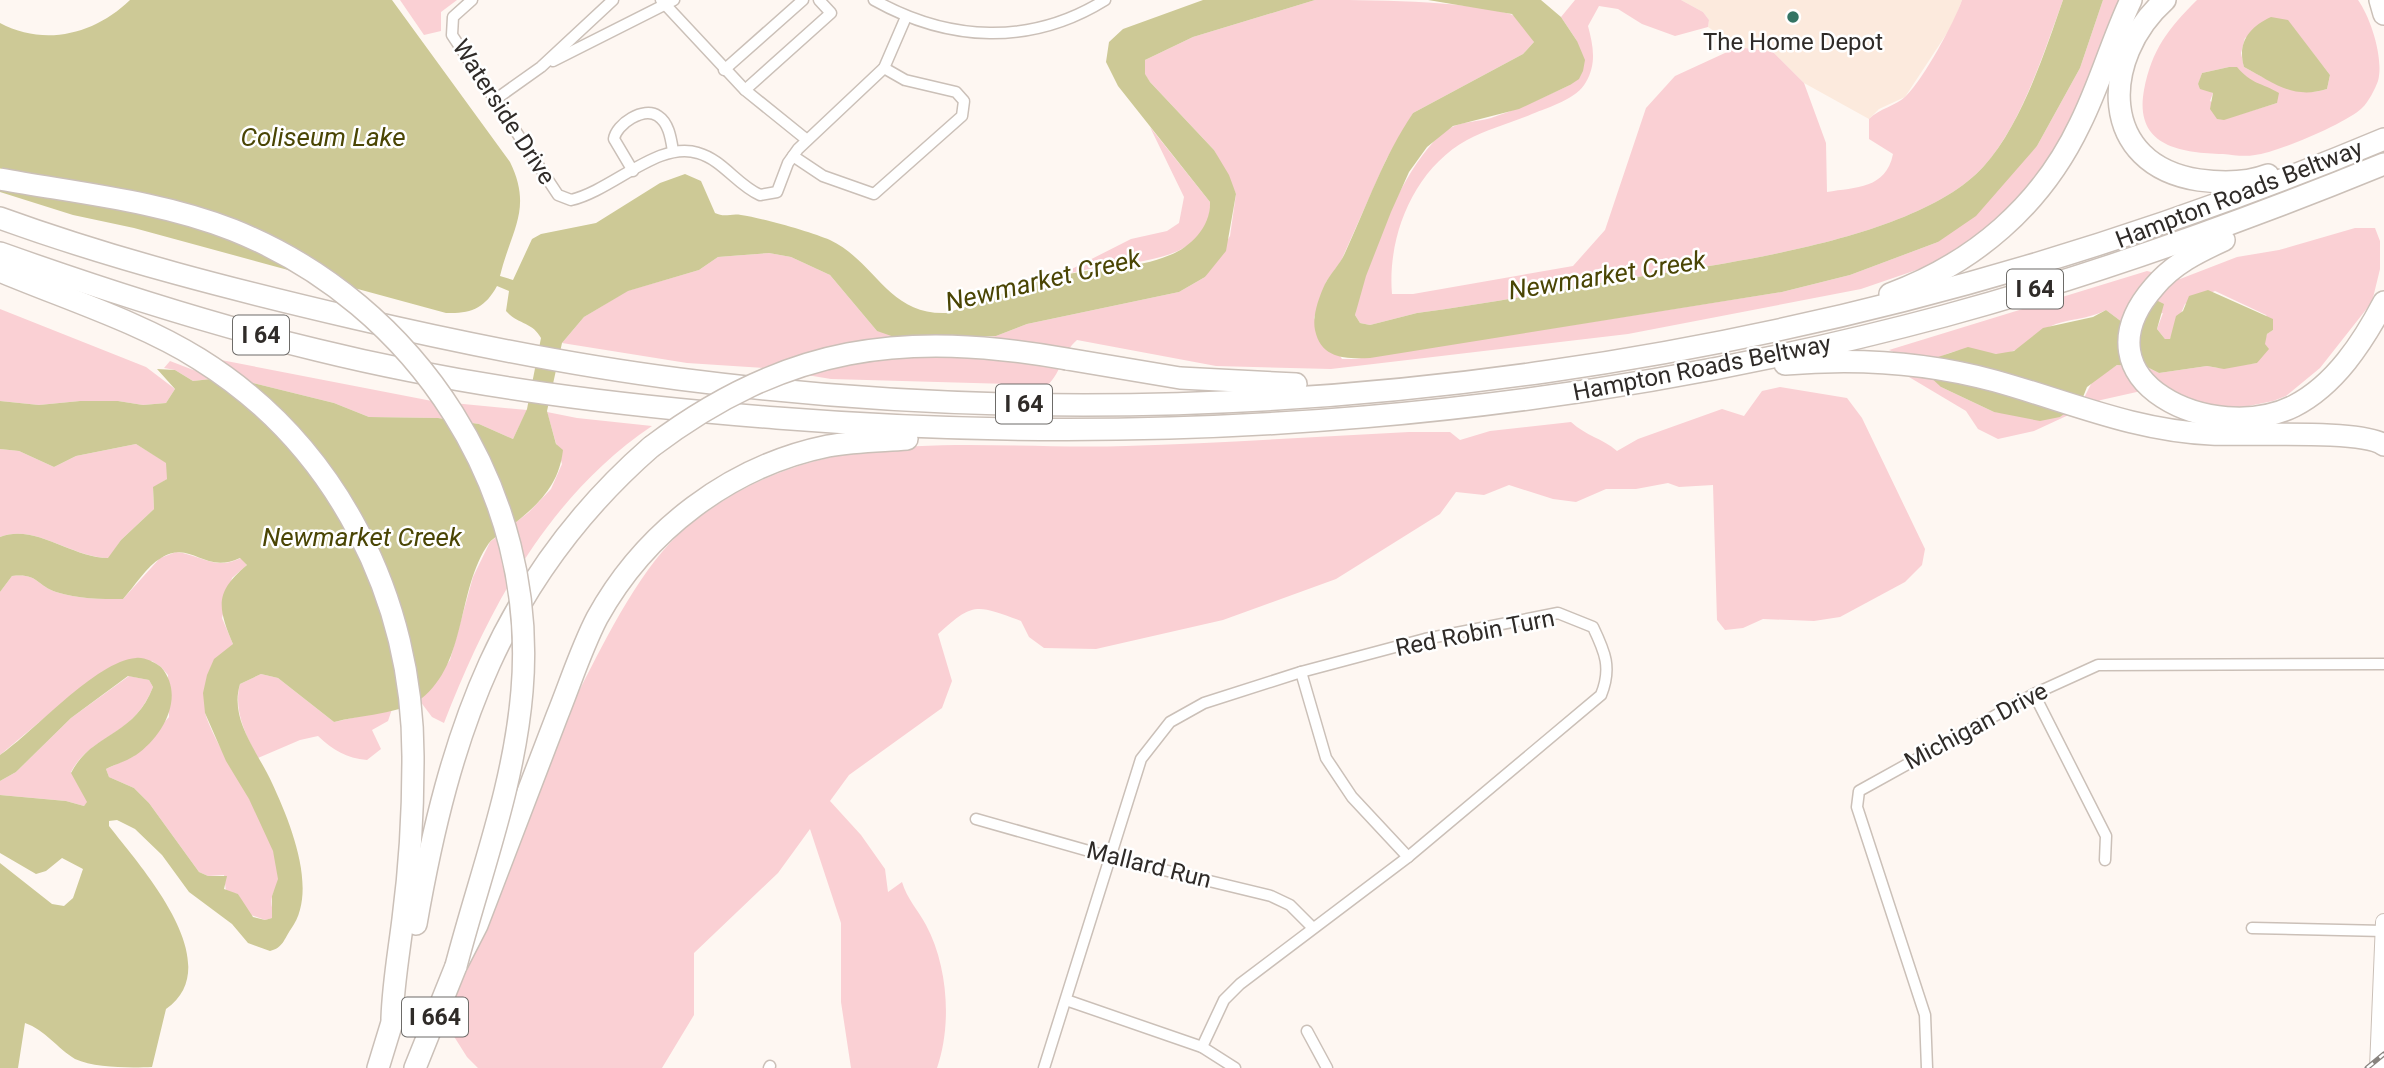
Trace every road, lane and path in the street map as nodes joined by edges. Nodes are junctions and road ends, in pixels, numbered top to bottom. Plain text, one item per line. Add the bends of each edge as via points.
1 (472, 0) edge
2 (613, 0) edge
3 (803, 0) edge
4 (819, 0) edge
5 (874, 0) edge
6 (1105, 0) edge
7 (2131, 0) edge
8 (2165, 0) edge
9 (2380, 0) edge
10 (667, 1) edge
11 (2384, 14) edge
12 (906, 17) junction
13 (541, 67) junction
14 (884, 68) junction
15 (724, 70) junction
16 (744, 90) junction
17 (496, 99) junction
18 (2384, 128) edge
19 (2384, 139) edge
20 (807, 140) junction
21 (673, 151) junction
22 (793, 156) junction
23 (2384, 164) edge
24 (633, 171) junction
25 (0, 179) edge
26 (2285, 204) junction
27 (0, 218) edge
28 (0, 253) edge
29 (0, 271) edge
30 (2384, 302) edge
31 (1796, 328) junction
32 (1675, 374) junction
33 (1480, 382) junction
34 (993, 431) junction
35 (2384, 445) edge
36 (2384, 664) edge
37 (1301, 673) junction
38 (2034, 694) junction
39 (976, 819) dead end
40 (1110, 857) junction
41 (1408, 857) junction
42 (2105, 860) dead end
43 (2384, 922) edge
44 (1313, 928) junction
45 (2252, 928) dead end
46 (2384, 931) edge
47 (456, 966) junction
48 (1066, 1000) junction
49 (391, 1019) junction
50 (1307, 1031) dead end
51 (1202, 1047) junction
52 (378, 1068) edge
53 (415, 1068) edge
54 (1044, 1068) edge
55 (1235, 1068) edge
56 (1327, 1068) edge
57 (1927, 1068) edge
58 (2378, 1068) edge

1 - 17 street, Waterside Drive via 453,17 450,29
2 - 13 street
3 - 15 street
4 - 16 street via 831,13
5 - 12 street
6 - 12 street via 1052,24 1005,34 959,33
7 - 31 highway via 2080,125 2053,173 2010,223 1979,250 1935,274
8 - 18 highway via 2136,37 2119,93 2124,129 2156,166 2189,178 2246,180
9 - 11 highway
10 - 13 street
10 - 15 street
12 - 14 street
13 - 17 street
14 - 20 street
14 - 22 street via 905,80 956,92 964,101 961,116 874,194 823,176
15 - 16 street
16 - 20 street
17 - 24 street, Waterside Drive via 564,199 590,194
19 - 31 highway, Hampton Roads Beltway / I 64 via 2126,238 1937,294
20 - 22 street
21 - 22 street via 708,157 760,195 777,192
21 - 24 street, Waterside Drive
21 - 24 street via 669,131 658,116 647,113 632,120 617,128 614,139
23 - 26 highway, Hampton Roads Beltway / I 64
25 - 47 highway, bridge via 198,218 291,257 339,288 404,346 466,433 508,533 519,592 523,654 518,722 504,804
26 - 30 highway via 2202,249 2169,272 2145,298 2130,336 2133,363 2165,401 2226,419 2273,414 2294,406 2342,366
26 - 32 highway, Hampton Roads Beltway / I 64 via 1986,304 1832,343
27 - 33 highway, I 64 via 209,284 435,337 569,362 762,389 940,402 1195,403
28 - 34 highway, I 64 via 145,302 318,350 530,391 733,415
29 - 49 highway via 198,358 284,428 325,476 360,531 398,628 413,738 410,858
31 - 33 highway, Hampton Roads Beltway / I 64 via 1606,365
32 - 34 highway, Hampton Roads Beltway / I 64 via 1533,399 1320,423
32 - 35 highway via 1810,362 1890,362 1967,374 2089,413 2180,432 2358,437
33 - 49 highway, bridge via 1400,377 1308,384 1236,383 992,346 939,344 838,355 744,388 694,416 651,447 602,495 557,550 501,638 474,696 439,803 404,988
34 - 47 highway, bridge via 853,442 786,458 726,485 683,515 645,550 613,591 582,652 477,925
36 - 38 street, Michigan Drive via 2098,665
37 - 40 street, Red Robin Turn via 1204,703 1170,722 1141,760
37 - 41 street via 1326,758 1352,797
37 - 41 street, Red Robin Turn via 1425,639 1558,613 1593,627 1606,654 1608,677 1601,695
38 - 42 street via 2106,836
38 - 57 street, Michigan Drive via 1867,784 1856,799 1925,1014
39 - 40 street, Mallard Run
40 - 44 street, Mallard Run via 1271,896 1290,905
40 - 48 street, Red Robin Turn
41 - 44 street, Red Robin Turn
43 - 46 main road
44 - 51 street, Red Robin Turn via 1224,1000
45 - 46 street
46 - 58 main road
47 - 53 highway, I 664
48 - 51 street
48 - 54 street, Red Robin Turn
49 - 52 highway, I 664
50 - 56 street
51 - 55 street

